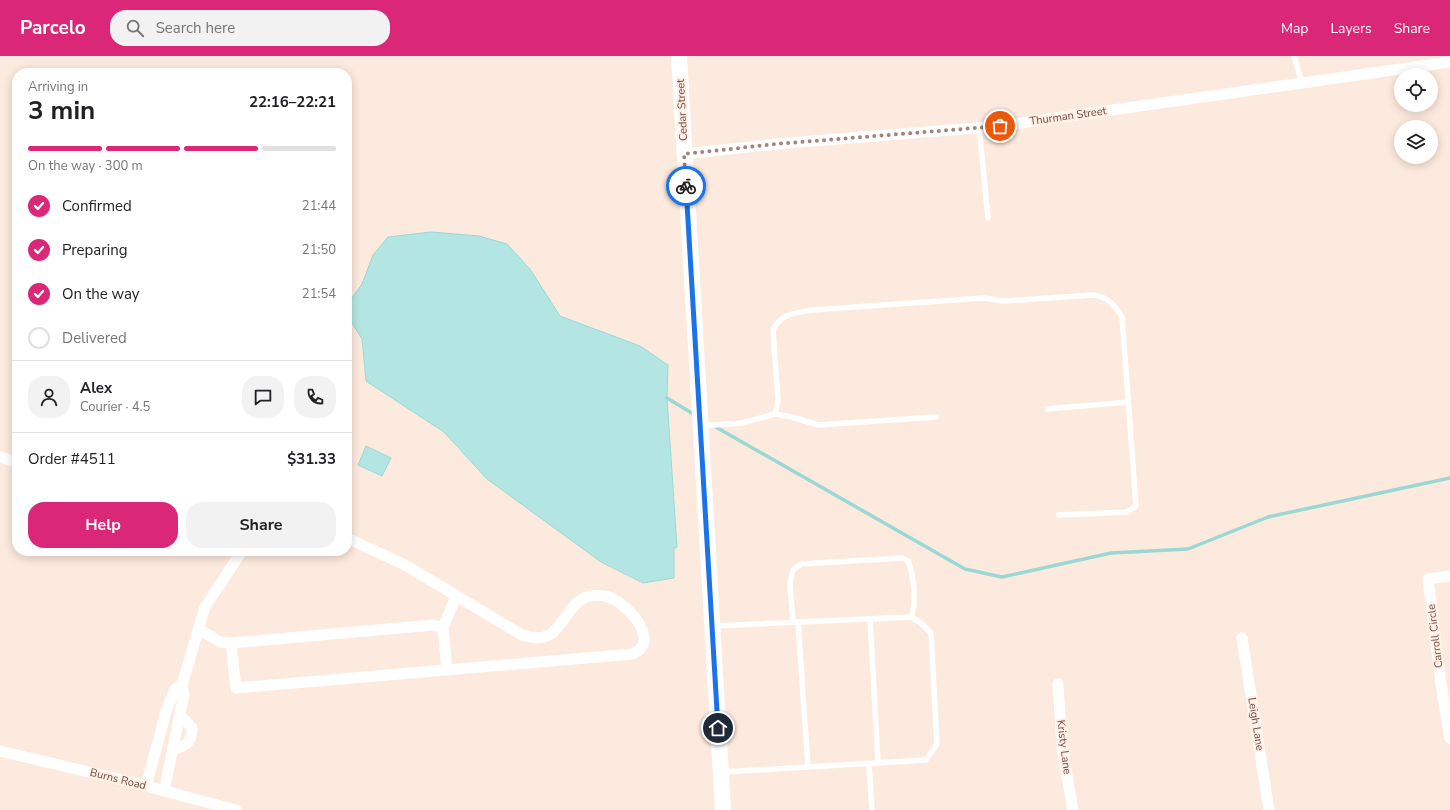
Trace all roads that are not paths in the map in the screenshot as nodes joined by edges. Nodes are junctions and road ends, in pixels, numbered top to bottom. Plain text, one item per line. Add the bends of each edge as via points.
1 (679, 56) edge
2 (1294, 56) edge
3 (1450, 62) edge
4 (1302, 83) junction
5 (979, 127) junction
6 (684, 154) junction
7 (988, 218) dead end
8 (1128, 402) junction
9 (1048, 408) dead end
10 (775, 414) junction
11 (936, 417) dead end
12 (700, 427) junction
13 (0, 457) edge
14 (12, 461) edge
15 (1059, 515) dead end
16 (352, 540) edge
17 (239, 556) edge
18 (1450, 576) edge
19 (456, 596) junction
20 (911, 617) junction
21 (870, 619) junction
22 (795, 622) junction
23 (712, 626) junction
24 (443, 628) junction
25 (199, 629) junction
26 (1242, 638) dead end
27 (231, 643) junction
28 (447, 670) junction
29 (1058, 684) dead end
30 (182, 685) junction
31 (166, 712) junction
32 (181, 716) junction
33 (1450, 738) edge
34 (173, 750) junction
35 (0, 751) edge
36 (878, 763) junction
37 (869, 764) junction
38 (808, 767) junction
39 (721, 772) junction
40 (146, 786) junction
41 (164, 791) junction
42 (236, 810) edge
43 (723, 810) edge
44 (872, 810) edge
45 (1073, 810) edge
46 (1269, 810) edge

1 - 6 street, Cedar Street
2 - 4 lane
3 - 4 street, Thurman Street
4 - 5 street, Thurman Street
5 - 6 street, Thurman Street
5 - 7 lane
6 - 12 street, Cedar Street
8 - 9 lane
8 - 10 lane via 1122,317 1104,296 1003,301 984,298 812,310 789,315 777,321 773,330 778,401
8 - 15 lane via 1136,506 1127,512
10 - 11 lane via 818,426
10 - 12 lane via 742,423
12 - 23 street, Cedar Street
13 - 14 street
16 - 19 street via 405,565
17 - 25 street via 205,607
18 - 33 street, Carroll Circle via 1428,579
19 - 24 street
19 - 28 street via 522,634 536,638 548,636 557,630 572,606 581,600 605,596 620,602 632,614 645,639 639,651 632,654
20 - 21 lane
20 - 22 lane via 914,609 912,570 908,561 902,558 801,564 793,570 790,584
20 - 36 lane via 931,633 937,744 926,760
21 - 22 lane
21 - 36 lane
22 - 23 lane
22 - 38 lane
23 - 39 street, Cedar Street
24 - 27 street via 433,625
24 - 28 street
25 - 27 street via 220,642
25 - 30 street
26 - 46 street, Leigh Lane
27 - 28 street via 236,688
29 - 45 street, Kristy Lane via 1062,746
30 - 31 street via 175,689
30 - 32 street via 184,694
31 - 32 lane
31 - 40 street
32 - 34 street
32 - 34 street via 192,728 192,734 186,745
34 - 41 street
35 - 40 street, Burns Road
36 - 37 lane
37 - 38 lane
37 - 44 lane
38 - 39 lane
39 - 43 street, Cedar Street
40 - 41 street, Burns Road
41 - 42 street, Burns Road

